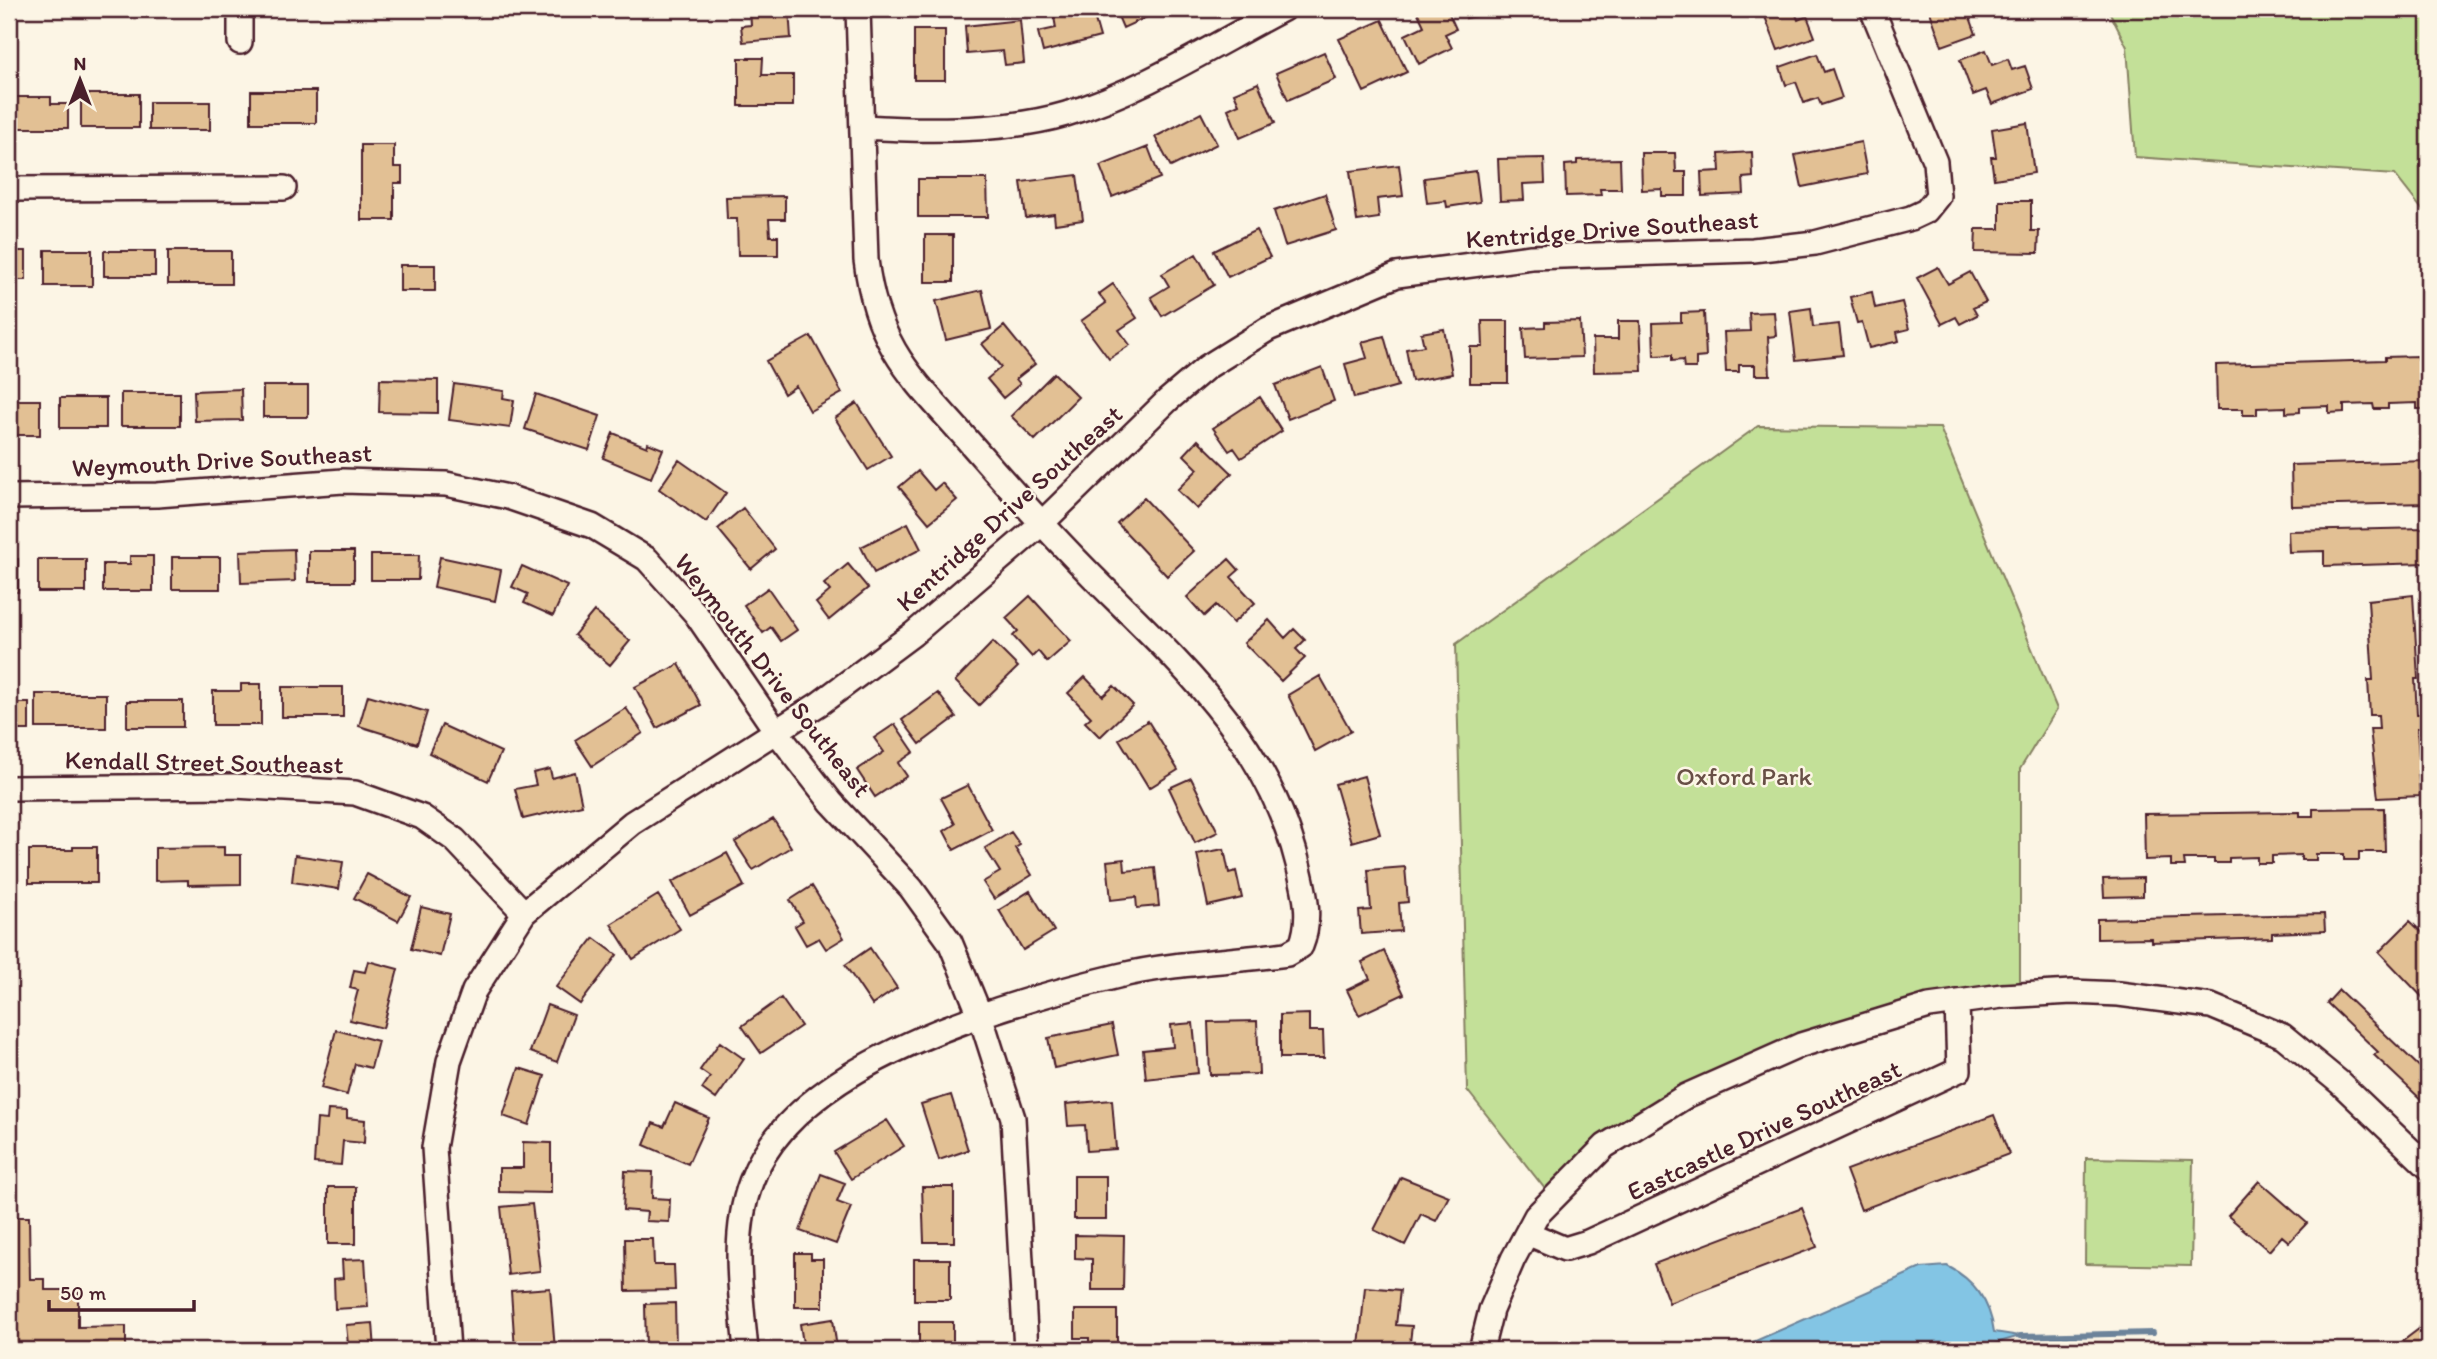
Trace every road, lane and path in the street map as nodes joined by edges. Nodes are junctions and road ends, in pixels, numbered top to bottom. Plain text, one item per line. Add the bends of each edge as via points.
1 (240, 9) edge
2 (858, 9) edge
3 (1283, 9) edge
4 (1872, 9) edge
5 (240, 42) dead end
6 (864, 127) junction
7 (284, 188) dead end
8 (9, 189) edge
9 (9, 497) edge
10 (1041, 524) junction
11 (776, 731) junction
12 (9, 788) edge
13 (524, 913) junction
14 (1957, 1002) junction
15 (979, 1016) junction
16 (2428, 1167) edge
17 (1527, 1233) junction
18 (448, 1350) edge
19 (746, 1350) edge
20 (1026, 1350) edge
21 (1481, 1350) edge

1 - 5 street
2 - 6 street
3 - 6 street via 1114,98 1064,115 1012,126
4 - 10 street, Kentridge Drive Southeast via 1935,162 1938,196 1926,211 1815,243 1753,250 1531,257 1397,275 1239,344 1168,400
6 - 10 street via 866,260 871,297 885,338 907,371
7 - 8 street
9 - 11 street, Weymouth Drive Southeast via 157,495 388,480 446,484 509,497 592,526 647,559 696,614
10 - 11 street, Kentridge Drive Southeast via 913,634
10 - 15 street via 1226,714 1258,762 1294,849 1308,903 1307,931 1301,946 1287,954 1121,976
11 - 13 street, Kentridge Drive Southeast via 632,823
11 - 15 street, Weymouth Drive Southeast via 831,802 911,888 950,942
12 - 13 street, Kendall Street Southeast via 235,786 355,793 422,817 455,840
13 - 18 street, Kentridge Drive Southeast via 474,991 449,1061 434,1148
14 - 16 street, Eastcastle Drive Southeast via 2072,992 2211,1006 2283,1036
14 - 17 street, Eastcastle Drive Southeast via 1929,1006 1801,1045 1686,1096 1605,1146 1536,1216
14 - 17 street, Eastcastle Drive Southeast via 1959,1070 1588,1242 1565,1249
15 - 19 street via 863,1068 781,1129 751,1181 740,1230
15 - 20 street, Weymouth Drive Southeast via 1013,1118
17 - 21 street, Eastcastle Drive Southeast via 1491,1310

